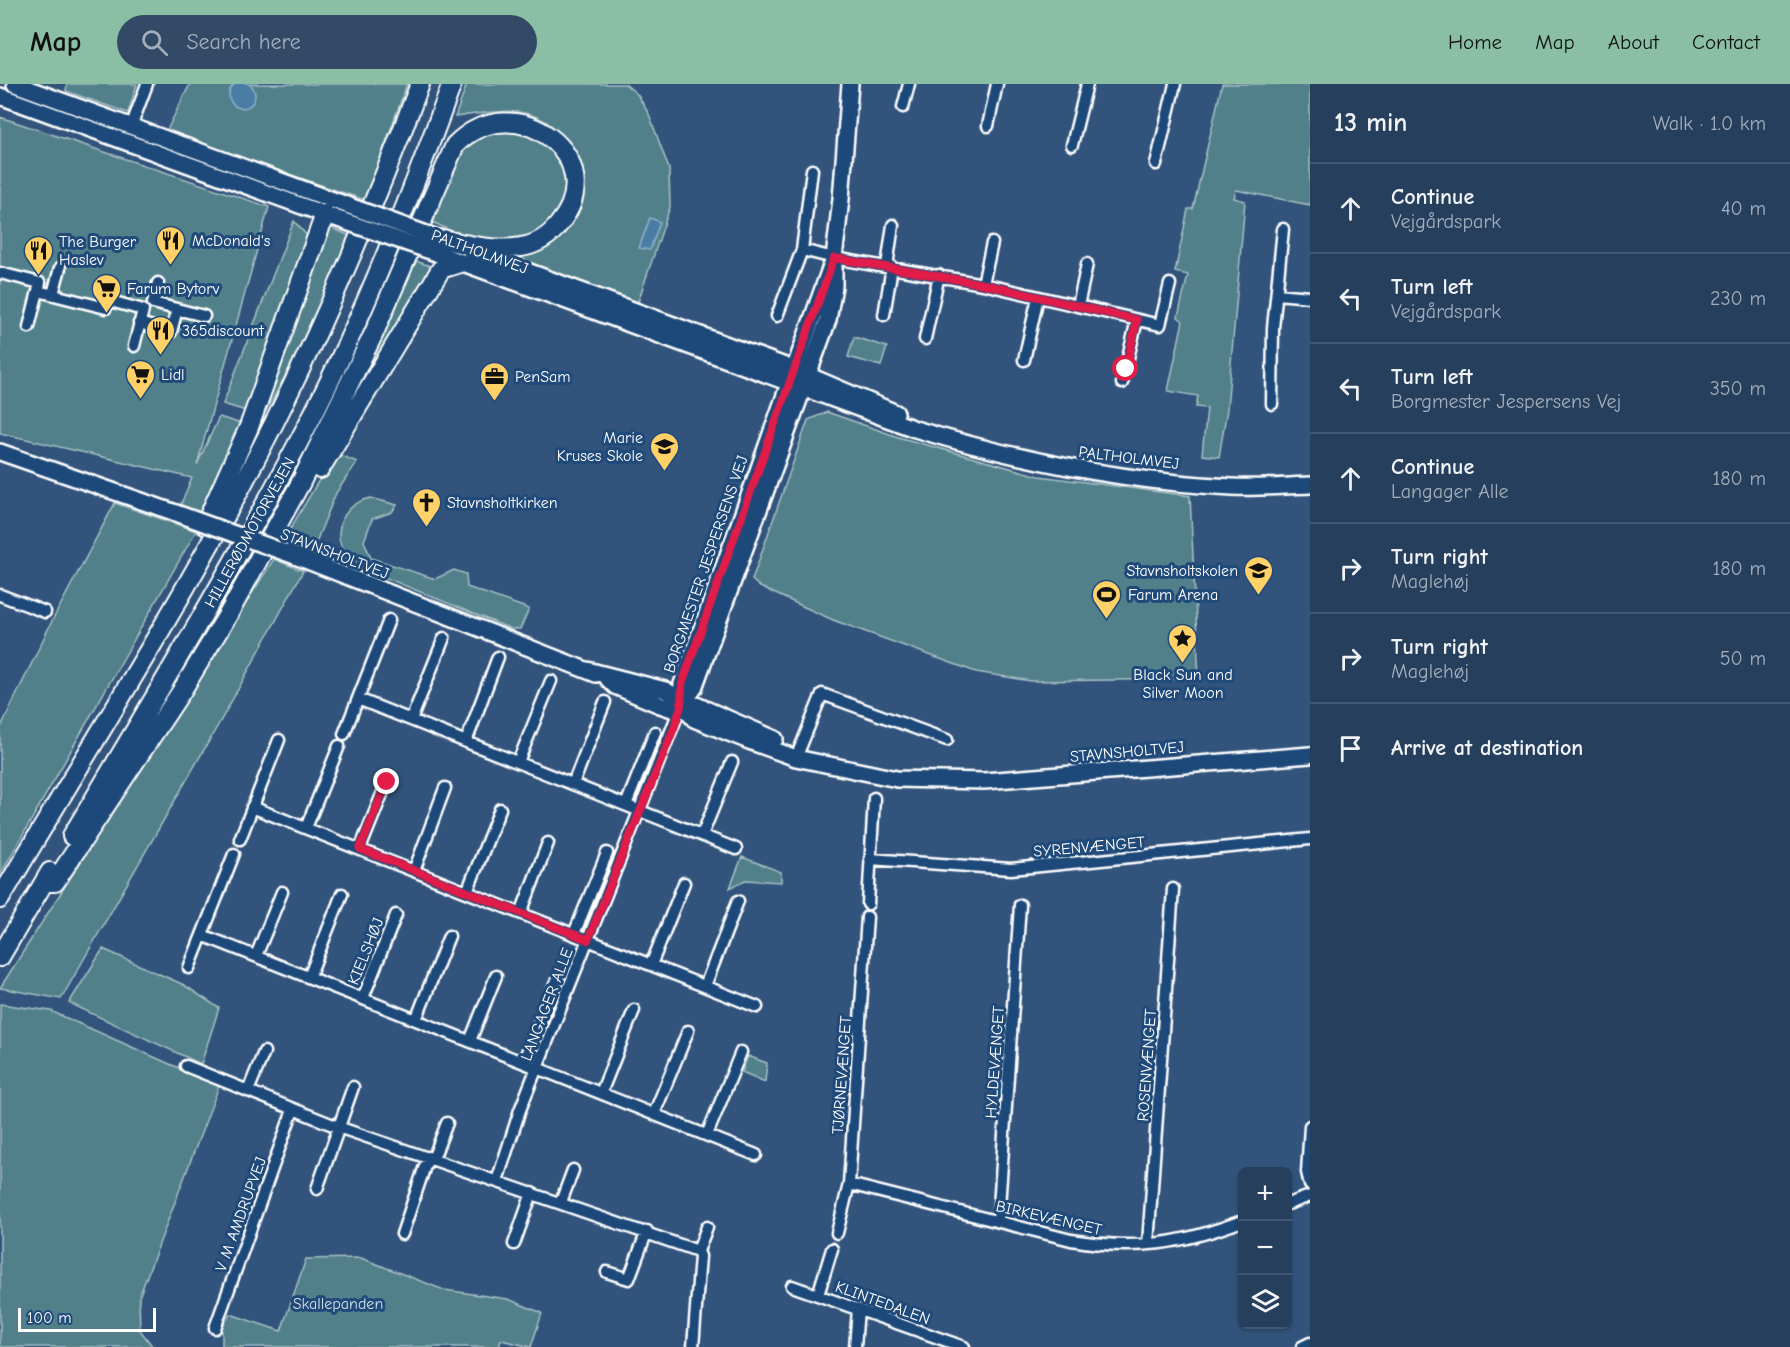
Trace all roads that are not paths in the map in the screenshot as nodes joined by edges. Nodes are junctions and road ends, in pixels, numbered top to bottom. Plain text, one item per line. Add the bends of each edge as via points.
1 (15, 84) edge
2 (147, 84) edge
3 (420, 84) edge
4 (452, 84) edge
5 (850, 84) edge
6 (909, 84) edge
7 (997, 84) edge
8 (1086, 84) edge
9 (1174, 84) edge
10 (0, 96) edge
11 (903, 107) dead end
12 (988, 126) dead end
13 (131, 127) junction
14 (1072, 145) dead end
15 (1156, 164) dead end
16 (812, 170) dead end
17 (333, 208) junction
18 (893, 225) dead end
19 (1283, 229) dead end
20 (992, 243) dead end
21 (438, 246) junction
22 (802, 250) junction
23 (834, 258) junction
24 (460, 263) junction
25 (1087, 264) dead end
26 (889, 267) junction
27 (60, 268) dead end
28 (0, 273) edge
29 (939, 275) junction
30 (158, 284) dead end
31 (983, 284) junction
32 (1170, 284) dead end
33 (39, 287) junction
34 (54, 291) junction
35 (1277, 294) junction
36 (1038, 297) junction
37 (1310, 297) edge
38 (590, 302) junction
39 (1078, 306) junction
40 (149, 308) junction
41 (177, 309) junction
42 (884, 315) dead end
43 (204, 316) dead end
44 (777, 316) dead end
45 (1137, 320) junction
46 (143, 324) junction
47 (29, 327) dead end
48 (925, 339) dead end
49 (134, 346) dead end
50 (1024, 360) dead end
51 (790, 376) junction
52 (806, 382) junction
53 (1122, 383) dead end
54 (1272, 404) dead end
55 (0, 452) edge
56 (1310, 485) edge
57 (722, 589) junction
58 (0, 596) edge
59 (45, 612) dead end
60 (229, 612) junction
61 (389, 620) dead end
62 (444, 638) dead end
63 (498, 657) dead end
64 (587, 670) junction
65 (550, 681) dead end
66 (358, 699) junction
67 (605, 702) dead end
68 (681, 706) junction
69 (110, 713) junction
70 (411, 720) junction
71 (655, 732) dead end
72 (344, 734) dead end
73 (279, 740) dead end
74 (947, 740) dead end
75 (466, 742) junction
76 (339, 746) dead end
77 (798, 754) junction
78 (1310, 755) edge
79 (518, 762) junction
80 (732, 762) dead end
81 (387, 782) dead end
82 (573, 784) junction
83 (445, 788) dead end
84 (874, 798) dead end
85 (626, 805) junction
86 (252, 807) junction
87 (500, 809) dead end
88 (640, 811) junction
89 (306, 828) junction
90 (702, 835) junction
91 (240, 838) dead end
92 (1310, 839) edge
93 (548, 843) dead end
94 (360, 849) junction
95 (736, 849) dead end
96 (607, 853) dead end
97 (234, 854) dead end
98 (870, 859) junction
99 (414, 871) junction
100 (45, 882) junction
101 (684, 883) dead end
102 (1173, 889) dead end
103 (282, 892) dead end
104 (467, 892) junction
105 (342, 894) dead end
106 (0, 899) edge
107 (738, 902) dead end
108 (868, 904) dead end
109 (1020, 905) dead end
110 (521, 913) junction
111 (396, 915) dead end
112 (867, 917) dead end
113 (574, 934) junction
114 (202, 935) junction
115 (449, 936) dead end
116 (588, 940) junction
117 (256, 956) junction
118 (0, 957) edge
119 (651, 965) junction
120 (189, 968) dead end
121 (496, 976) dead end
122 (309, 977) junction
123 (557, 980) dead end
124 (705, 986) junction
125 (363, 998) junction
126 (757, 1007) dead end
127 (634, 1010) dead end
128 (416, 1020) junction
129 (688, 1031) dead end
130 (470, 1041) junction
131 (264, 1052) dead end
132 (741, 1052) dead end
133 (523, 1062) junction
134 (186, 1066) dead end
135 (537, 1068) junction
136 (353, 1087) dead end
137 (248, 1091) junction
138 (601, 1093) junction
139 (293, 1110) junction
140 (654, 1114) junction
141 (447, 1122) dead end
142 (1310, 1126) edge
143 (338, 1127) junction
144 (707, 1135) junction
145 (756, 1155) dead end
146 (430, 1158) junction
147 (573, 1170) dead end
148 (497, 1180) junction
149 (849, 1184) junction
150 (1310, 1185) edge
151 (317, 1189) dead end
152 (532, 1193) junction
153 (1310, 1196) edge
154 (561, 1202) junction
155 (1292, 1202) edge
156 (998, 1221) junction
157 (1238, 1222) edge
158 (707, 1227) dead end
159 (647, 1231) junction
160 (837, 1233) dead end
161 (402, 1234) dead end
162 (514, 1244) dead end
163 (1148, 1244) junction
164 (832, 1249) dead end
165 (698, 1251) junction
166 (607, 1272) dead end
167 (792, 1286) dead end
168 (818, 1295) junction
169 (858, 1309) junction
170 (215, 1328) dead end
171 (1310, 1343) edge
172 (693, 1347) edge
173 (855, 1347) edge
174 (964, 1347) edge
175 (1302, 1347) edge

1 - 13 street, PALTHOLMVEJ
2 - 13 street
3 - 69 highway, HILLERØDMOTORVEJEN via 378,196 284,403 198,564
4 - 100 highway, HILLERØDMOTORVEJEN via 406,206 308,425 225,578
5 - 23 street, BORGMESTER JESPERSENS VEJ
6 - 11 street
7 - 12 street
8 - 14 street
9 - 15 street
10 - 17 street, PALTHOLMVEJ
13 - 17 street, PALTHOLMVEJ
16 - 22 street
17 - 21 street, PALTHOLMVEJ, bridge
17 - 69 highway via 213,512 120,686
18 - 26 street
19 - 35 street
20 - 31 street
21 - 24 street, PALTHOLMVEJ
21 - 38 street, PALTHOLMVEJ
21 - 60 highway via 509,249 533,244 550,234 567,213 573,191 571,162 555,137 533,122 500,117 474,127 455,145 334,416
22 - 23 street
22 - 44 street
23 - 26 street
23 - 51 street, BORGMESTER JESPERSENS VEJ
23 - 52 street, BORGMESTER JESPERSENS VEJ via 828,320
24 - 38 street, PALTHOLMVEJ
24 - 60 highway via 441,269 255,577
25 - 39 street
26 - 29 street
26 - 42 street
27 - 34 street
28 - 33 street
29 - 31 street
29 - 48 street
30 - 40 street
31 - 36 street
32 - 45 street via 1160,325
33 - 34 street
33 - 47 street
34 - 40 street via 106,308 107,300
35 - 37 street
35 - 54 street
36 - 39 street
36 - 50 street
38 - 51 street, PALTHOLMVEJ
39 - 45 street
40 - 41 street
40 - 46 street
41 - 43 street
41 - 46 street via 171,332
45 - 53 street
46 - 49 street
51 - 52 street, PALTHOLMVEJ
51 - 57 street, BORGMESTER JESPERSENS VEJ
52 - 56 street, PALTHOLMVEJ via 947,439 1035,461 1233,487
52 - 57 street, BORGMESTER JESPERSENS VEJ
55 - 64 street, STAVNSHOLTVEJ, bridge via 295,556
57 - 68 street, BORGMESTER JESPERSENS VEJ via 682,684
58 - 59 street
60 - 100 highway via 55,882
61 - 66 street
62 - 70 street
63 - 75 street
64 - 68 street, STAVNSHOLTVEJ via 660,705 672,709
64 - 68 street, STAVNSHOLTVEJ via 665,690
65 - 79 street
66 - 70 street
66 - 72 street
67 - 82 street
68 - 77 street, STAVNSHOLTVEJ via 696,705
68 - 88 street, LANGAGER ALLE
69 - 106 highway, HILLERØDMOTORVEJEN
70 - 75 street
71 - 85 street
73 - 86 street
74 - 77 street via 822,694
75 - 79 street
76 - 89 street
77 - 78 street, STAVNSHOLTVEJ via 946,780 984,781
79 - 82 street
80 - 90 street
81 - 94 street
82 - 85 street
83 - 99 street
84 - 98 street
85 - 88 street
86 - 89 street
86 - 91 street
87 - 104 street
88 - 90 street
88 - 116 street, LANGAGER ALLE
89 - 94 street
90 - 95 street
92 - 98 street, SYRENVÆNGET via 1011,869
93 - 110 street
94 - 99 street
96 - 113 street
97 - 114 street
98 - 108 street
99 - 104 street
100 - 118 highway, HILLERØDMOTORVEJEN
101 - 119 street
102 - 163 street, ROSENVÆNGET
103 - 117 street
104 - 110 street
105 - 122 street
107 - 124 street
109 - 156 street, HYLDEVÆNGET
110 - 113 street
111 - 125 street, KIELSHØJ
112 - 149 street, TJØRNEVÆNGET
113 - 116 street
114 - 117 street, KIELSHØJ
114 - 120 street
115 - 128 street
116 - 119 street
116 - 135 street, LANGAGER ALLE
117 - 122 street, KIELSHØJ
119 - 124 street
121 - 130 street
122 - 125 street, KIELSHØJ
123 - 133 street
124 - 126 street
125 - 128 street, KIELSHØJ
127 - 138 street
128 - 130 street, KIELSHØJ
129 - 140 street
130 - 133 street, KIELSHØJ
131 - 137 street
132 - 144 street
133 - 135 street, KIELSHØJ
134 - 137 street
135 - 138 street, KIELSHØJ
135 - 148 street, LANGAGER ALLE
136 - 143 street
137 - 139 street
138 - 140 street, KIELSHØJ
139 - 143 street
139 - 170 street, V M AMDRUPVEJ
140 - 144 street, KIELSHØJ
141 - 146 street
142 - 150 street
143 - 146 street
143 - 151 street
144 - 145 street, KIELSHØJ
146 - 148 street
146 - 161 street
147 - 154 street
148 - 152 street
149 - 156 street, BIRKEVÆNGET
149 - 160 street, TJØRNEVÆNGET
152 - 154 street
152 - 162 street
153 - 155 street
154 - 159 street
156 - 163 street, BIRKEVÆNGET via 1108,1246
157 - 163 street, BIRKEVÆNGET via 1182,1242
158 - 165 street
159 - 165 street
159 - 166 street via 629,1279
164 - 168 street
165 - 172 street
167 - 168 street, KLINTEDALEN
168 - 169 street, KLINTEDALEN
169 - 173 street
169 - 174 street, KLINTEDALEN
171 - 175 street

